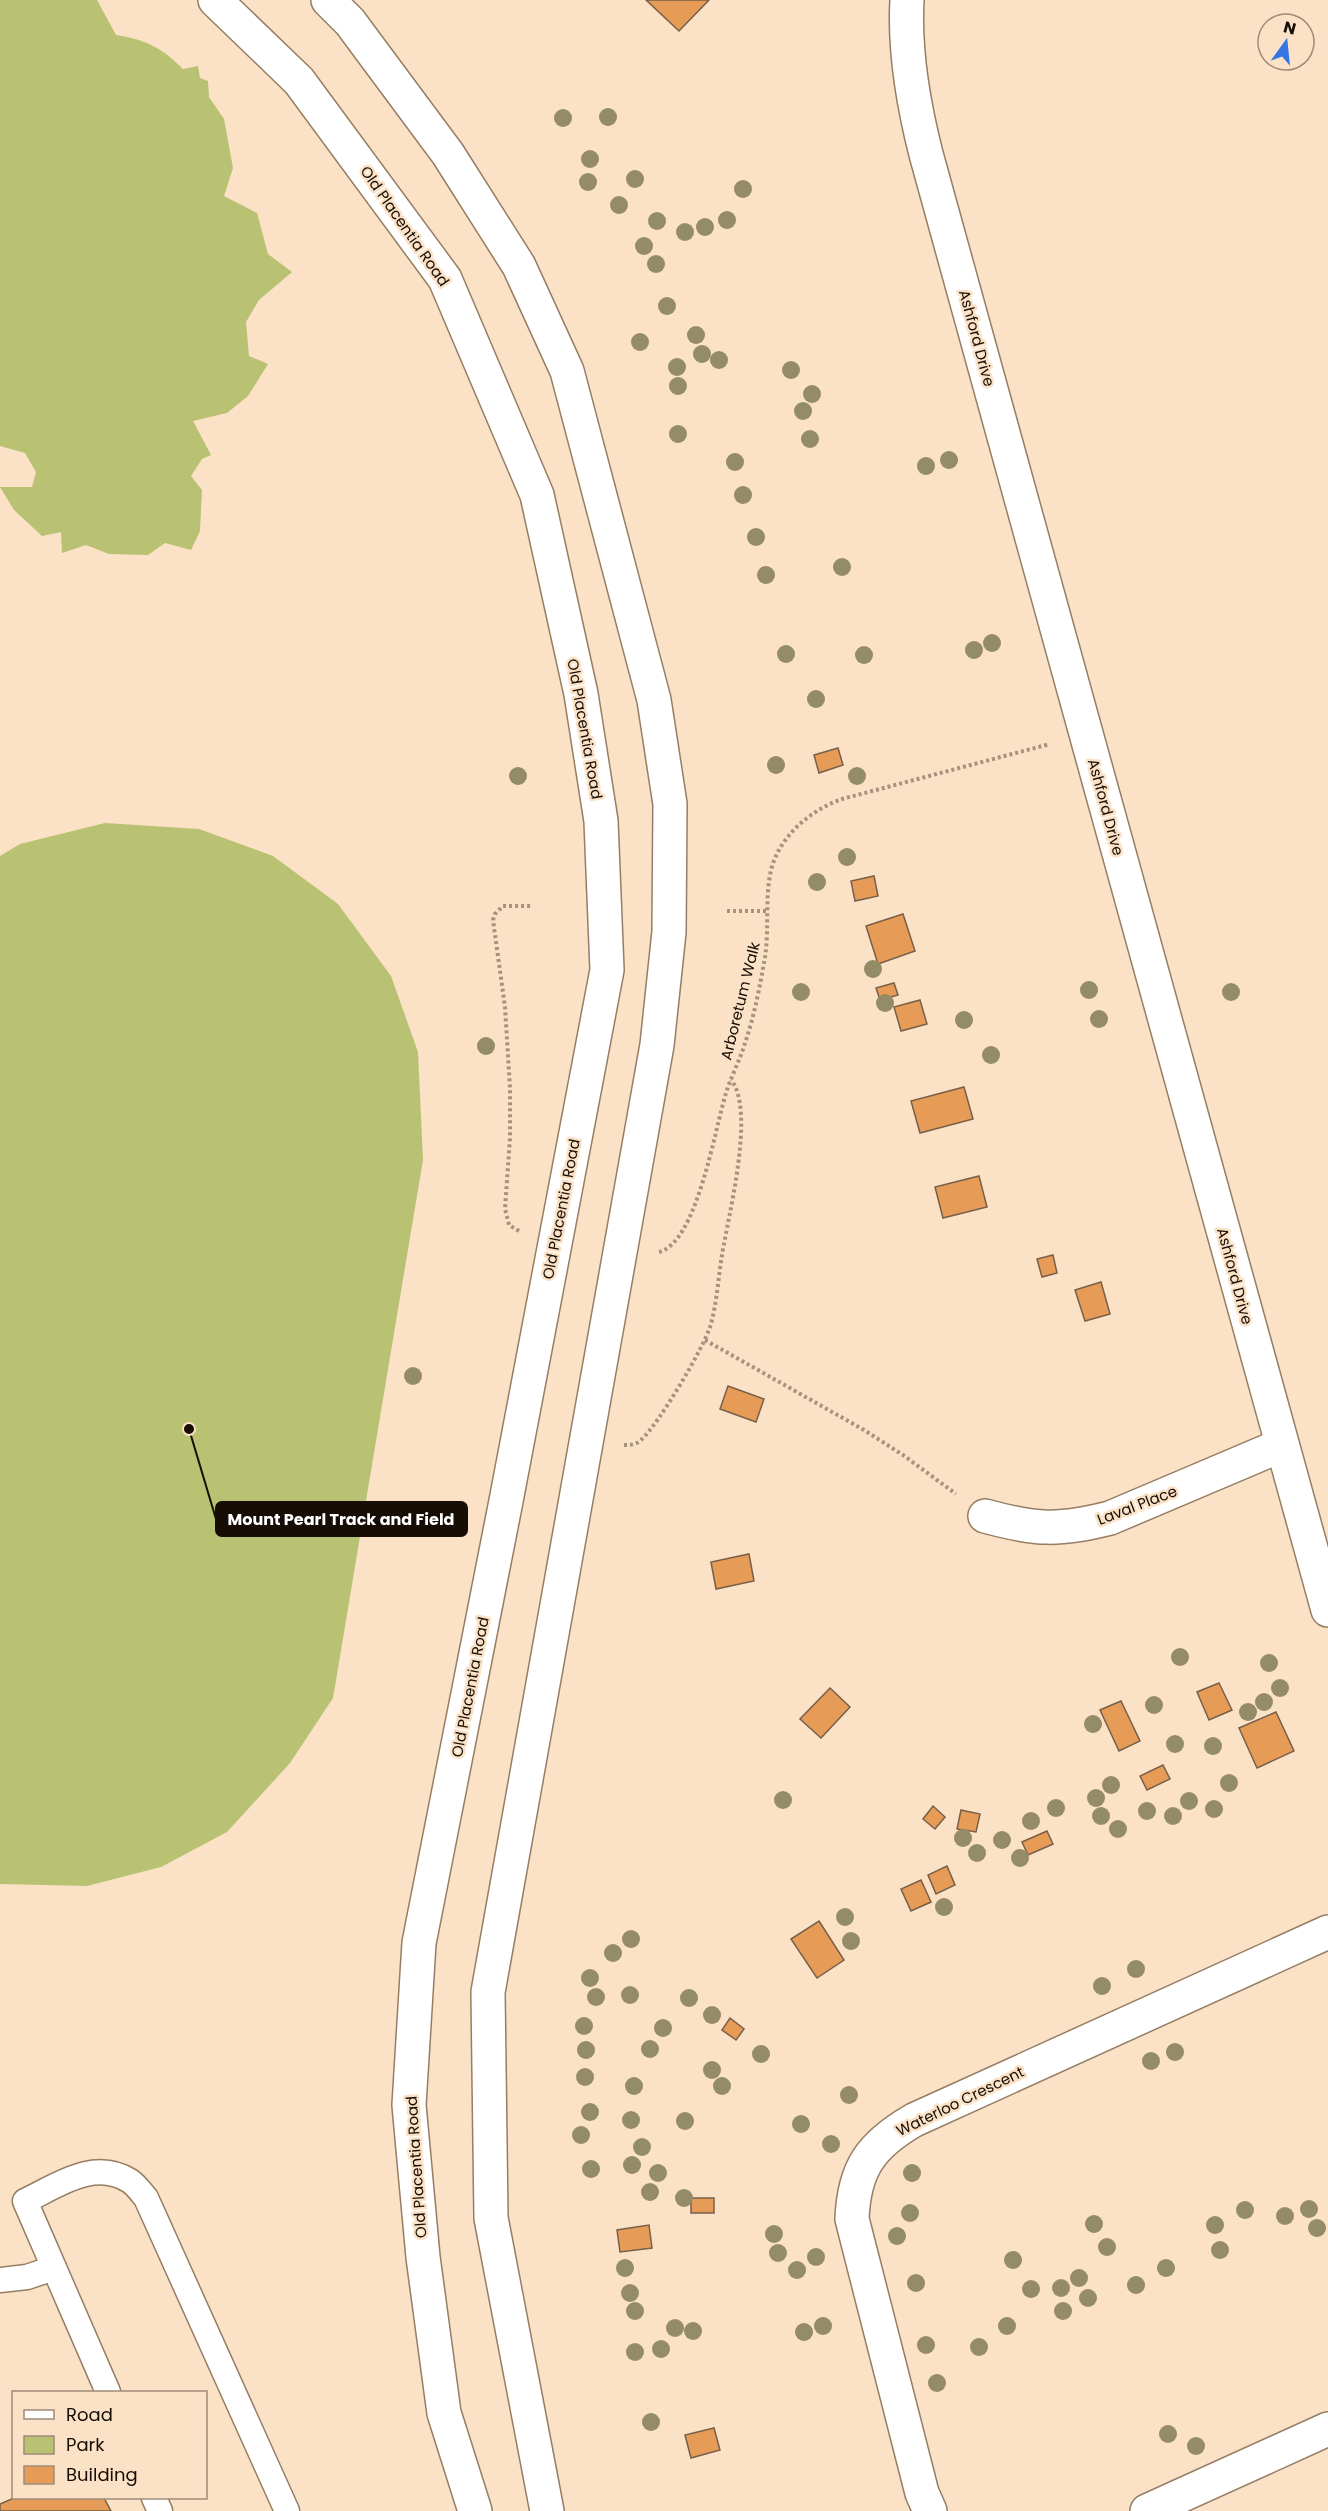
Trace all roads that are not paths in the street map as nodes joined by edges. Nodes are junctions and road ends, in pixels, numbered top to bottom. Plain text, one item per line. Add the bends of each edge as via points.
1 (215, 0) edge
2 (328, 0) edge
3 (907, 0) edge
4 (1282, 1445) junction
5 (985, 1516) road end
6 (1328, 1610) edge
7 (1328, 1932) edge
8 (54, 2268) junction
9 (0, 2280) edge
10 (108, 2391) edge
11 (1328, 2429) edge
12 (287, 2511) edge
13 (475, 2511) edge
14 (547, 2511) edge
15 (930, 2511) edge
16 (1147, 2511) edge

1 - 13 main road, Old Placentia Road via 299,81 445,279 537,495 581,694 601,821 606,970 419,1943 409,2105 423,2257 444,2413
2 - 14 main road via 350,21 448,154 519,266 567,370 654,700 670,804 669,932 657,1045 488,1992 491,2218
3 - 4 main road, Ashford Drive via 910,82 926,154
4 - 5 main road, Laval Place via 1088,1524 1060,1529 1031,1527
4 - 6 main road, Ashford Drive
7 - 15 main road, Waterloo Crescent via 914,2120 879,2144 865,2162 852,2219 922,2493
8 - 9 lane
8 - 10 lane
8 - 12 lane via 25,2201 85,2172 107,2172 130,2181 146,2198
11 - 16 main road

